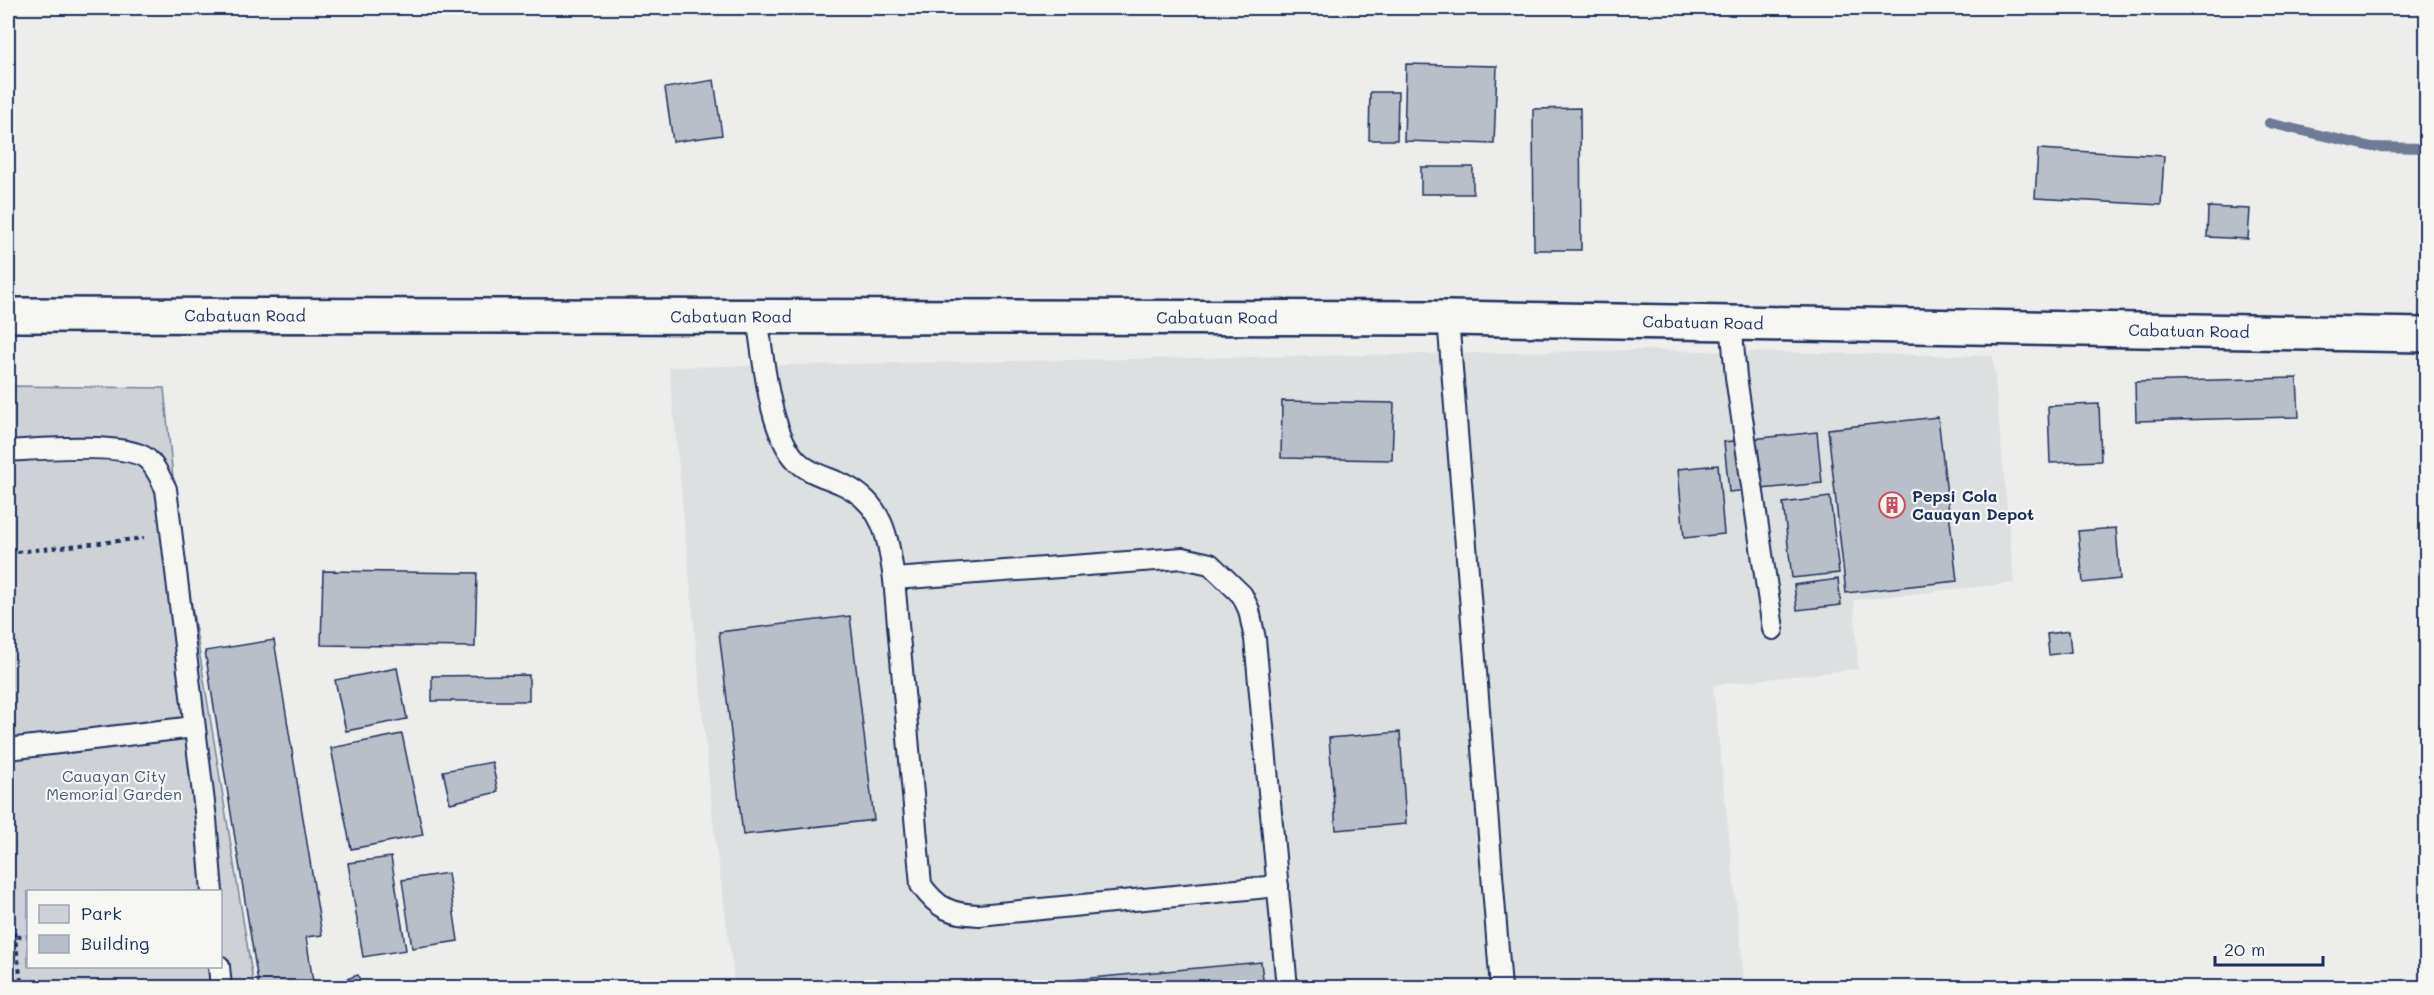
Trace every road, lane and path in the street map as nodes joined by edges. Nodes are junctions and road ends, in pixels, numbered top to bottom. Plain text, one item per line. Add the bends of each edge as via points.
1 (8, 315) edge
2 (757, 317) junction
3 (1448, 318) junction
4 (1731, 322) junction
5 (2427, 335) edge
6 (8, 451) edge
7 (172, 535) junction
8 (8, 553) edge
9 (894, 579) junction
10 (1773, 629) dead end
11 (194, 727) junction
12 (8, 749) edge
13 (1278, 886) junction
14 (8, 888) edge
15 (212, 890) edge
16 (27, 936) edge
17 (8, 938) edge
18 (15, 938) junction
19 (219, 968) edge
20 (22, 987) edge
21 (221, 987) edge
22 (1287, 987) edge
23 (1501, 987) edge

1 - 2 highway, Cabatuan Road
2 - 3 highway, Cabatuan Road
2 - 9 lane via 774,418 783,441 797,461 816,475 846,486 876,512 887,533
3 - 4 highway, Cabatuan Road
3 - 23 lane
4 - 5 highway, Cabatuan Road
4 - 10 lane
6 - 7 lane via 69,448 130,451 144,457 155,467 166,489
7 - 8 path
7 - 11 lane
9 - 13 lane via 1183,558 1210,564 1242,595 1251,619
9 - 13 lane via 921,885 930,898 959,914 979,915
11 - 12 lane
11 - 15 lane
13 - 22 lane
14 - 18 path
16 - 18 path
17 - 18 path
18 - 20 path
19 - 21 lane

